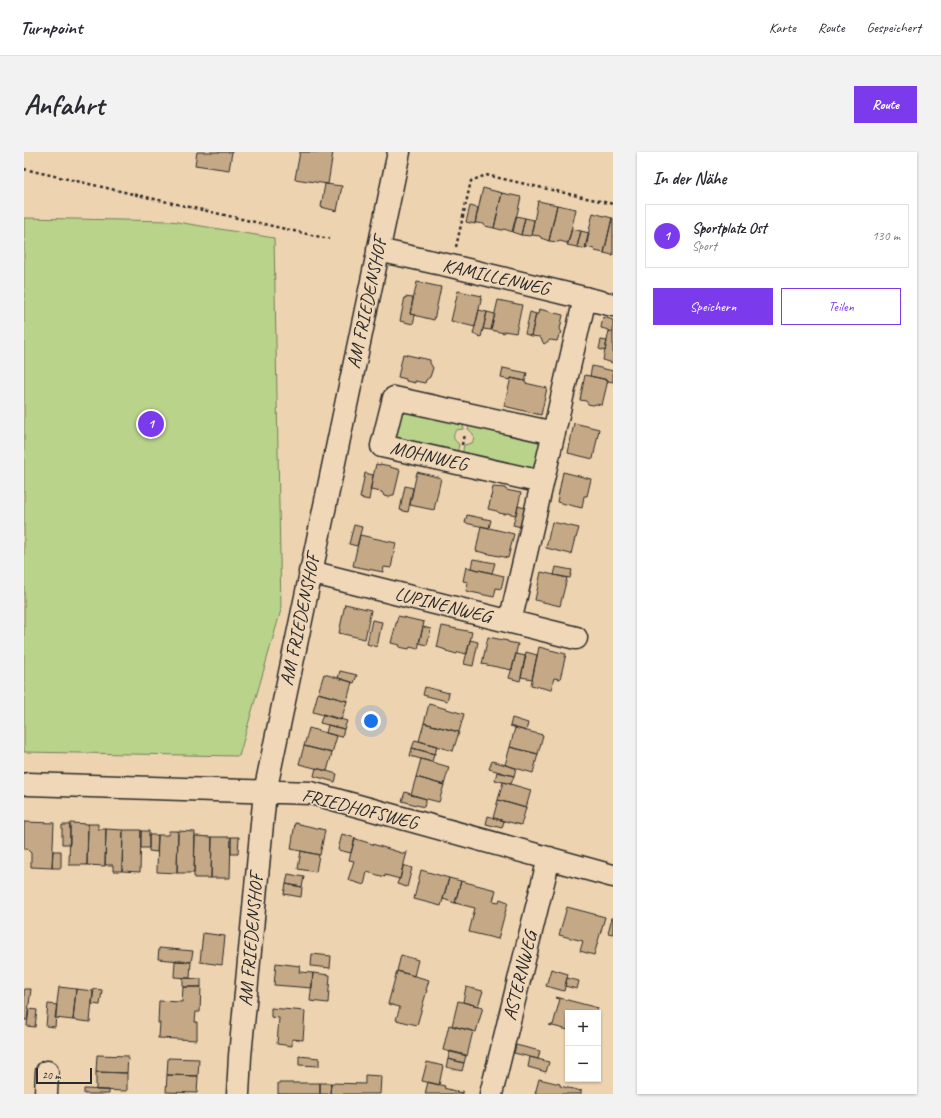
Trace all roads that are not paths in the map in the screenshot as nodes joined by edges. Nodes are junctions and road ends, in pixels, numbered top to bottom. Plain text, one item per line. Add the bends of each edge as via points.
1 (399, 152) edge
2 (378, 250) junction
3 (585, 298) junction
4 (613, 304) edge
5 (554, 433) junction
6 (542, 482) junction
7 (310, 572) junction
8 (510, 622) junction
9 (576, 638) dead end
10 (28, 784) dead end
11 (265, 792) junction
12 (549, 858) junction
13 (613, 876) edge
14 (47, 1072) dead end
15 (46, 1094) edge
16 (238, 1094) edge
17 (491, 1094) edge

1 - 2 street, AM FRIEDENSHOF
2 - 3 street, KAMILLENWEG
2 - 7 street, AM FRIEDENSHOF
3 - 4 street, KAMILLENWEG
3 - 5 street
5 - 6 street
5 - 6 street, MOHNWEG via 394,398 382,446
6 - 8 street
7 - 8 street, LUPINENWEG
7 - 11 street, AM FRIEDENSHOF
8 - 9 street, LUPINENWEG
10 - 11 street, FRIEDHOFSWEG
11 - 12 street, FRIEDHOFSWEG via 311,793
11 - 16 street, AM FRIEDENSHOF
12 - 13 street, FRIEDHOFSWEG
12 - 17 street, ASTERNWEG
14 - 15 street

